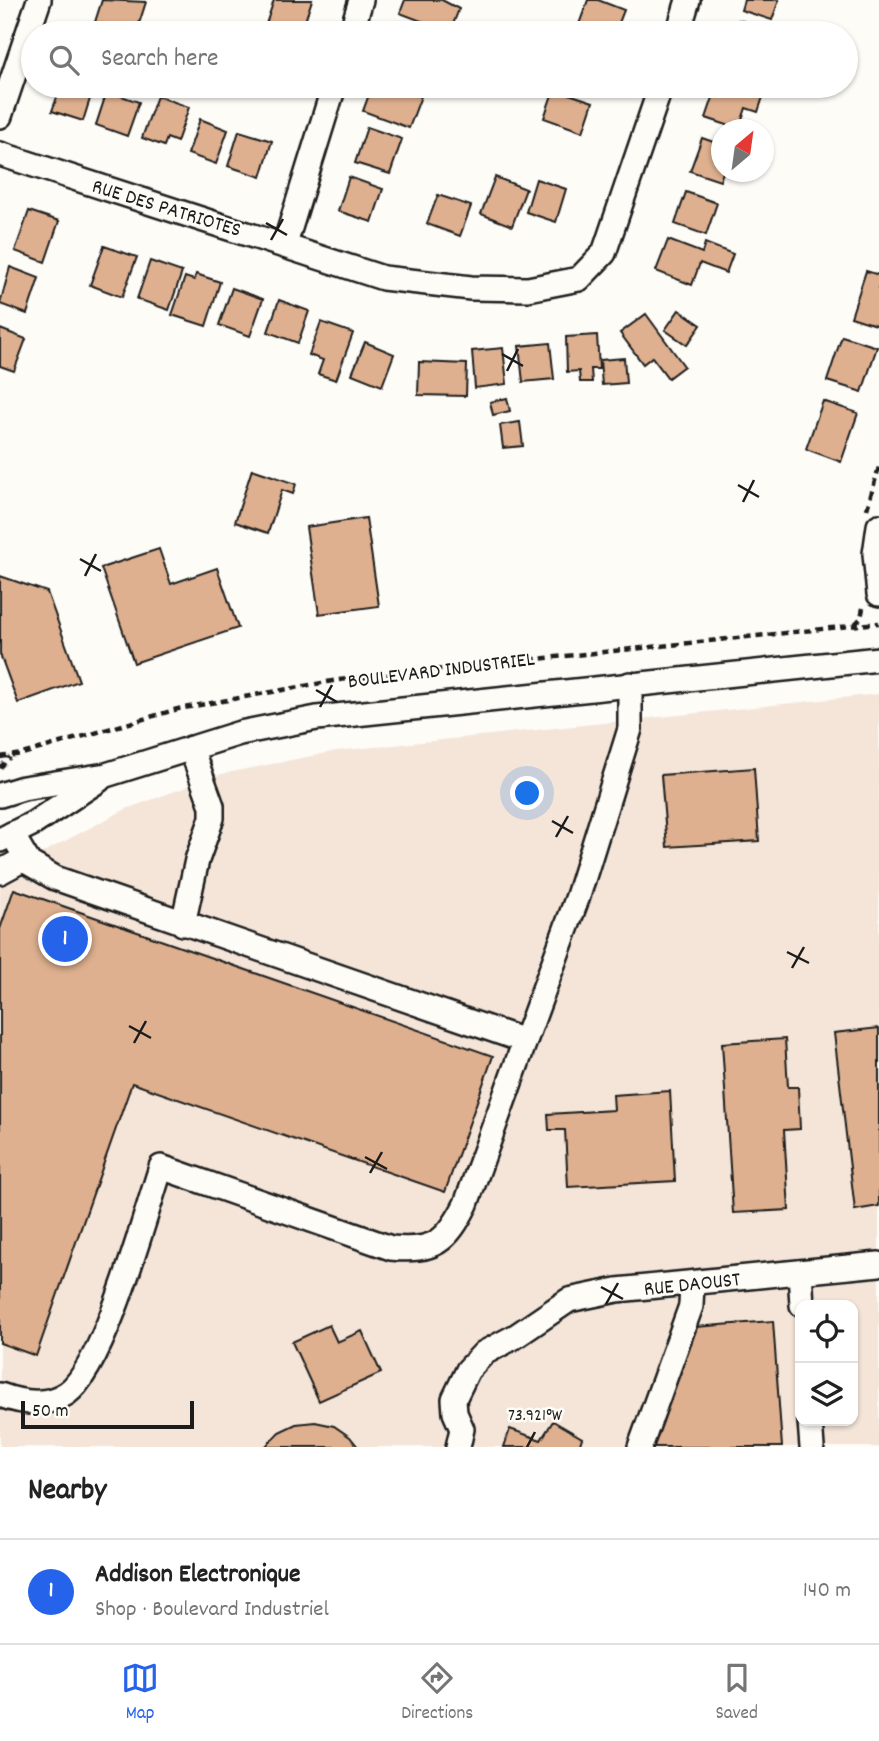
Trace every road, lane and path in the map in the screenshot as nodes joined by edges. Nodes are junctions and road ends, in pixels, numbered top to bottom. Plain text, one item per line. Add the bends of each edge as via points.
1 (39, 0) edge
2 (362, 0) edge
3 (688, 0) edge
4 (32, 21) edge
5 (355, 21) edge
6 (682, 21) edge
7 (21, 54) edge
8 (330, 98) edge
9 (657, 98) edge
10 (0, 116) edge
11 (0, 154) edge
12 (285, 244) junction
13 (879, 526) edge
14 (879, 594) edge
15 (879, 623) edge
16 (879, 659) edge
17 (630, 684) junction
18 (191, 748) junction
19 (0, 757) edge
20 (10, 757) junction
21 (0, 768) edge
22 (106, 775) junction
23 (0, 795) edge
24 (6, 837) edge
25 (26, 858) junction
26 (0, 872) edge
27 (183, 924) junction
28 (525, 1041) junction
29 (879, 1264) edge
30 (800, 1272) junction
31 (692, 1283) junction
32 (802, 1300) edge
33 (0, 1395) edge
34 (810, 1426) edge
35 (458, 1447) edge
36 (640, 1447) edge
37 (812, 1447) edge

1 - 4 street
2 - 5 street
3 - 6 street
7 - 10 street
8 - 12 street
9 - 12 street, RUE DES PATRIOTES via 604,253 579,279 528,289 424,285 345,267
11 - 12 street, RUE DES PATRIOTES
13 - 14 street via 875,554
15 - 20 path, BOULEVARD INDUSTRIEL via 338,680 178,709
16 - 17 street, BOULEVARD INDUSTRIEL
17 - 18 street, BOULEVARD INDUSTRIEL via 317,718
17 - 28 street via 630,729 578,896
18 - 22 street, BOULEVARD INDUSTRIEL
18 - 27 street via 212,818
19 - 20 path, BOULEVARD INDUSTRIEL
20 - 21 path
22 - 23 street, BOULEVARD INDUSTRIEL
22 - 24 street, BOULEVARD INDUSTRIEL
24 - 25 street
25 - 26 street
25 - 27 street via 55,878
27 - 28 street
28 - 33 street via 466,1204 453,1228 437,1244 423,1249 391,1248 161,1167 102,1340 86,1372 54,1400 26,1402
29 - 30 street, RUE DAOUST
30 - 31 street, RUE DAOUST
30 - 32 street
31 - 35 street, RUE DAOUST via 579,1297 555,1307 475,1360 460,1382 454,1406 462,1429
31 - 36 street via 691,1306
34 - 37 street

